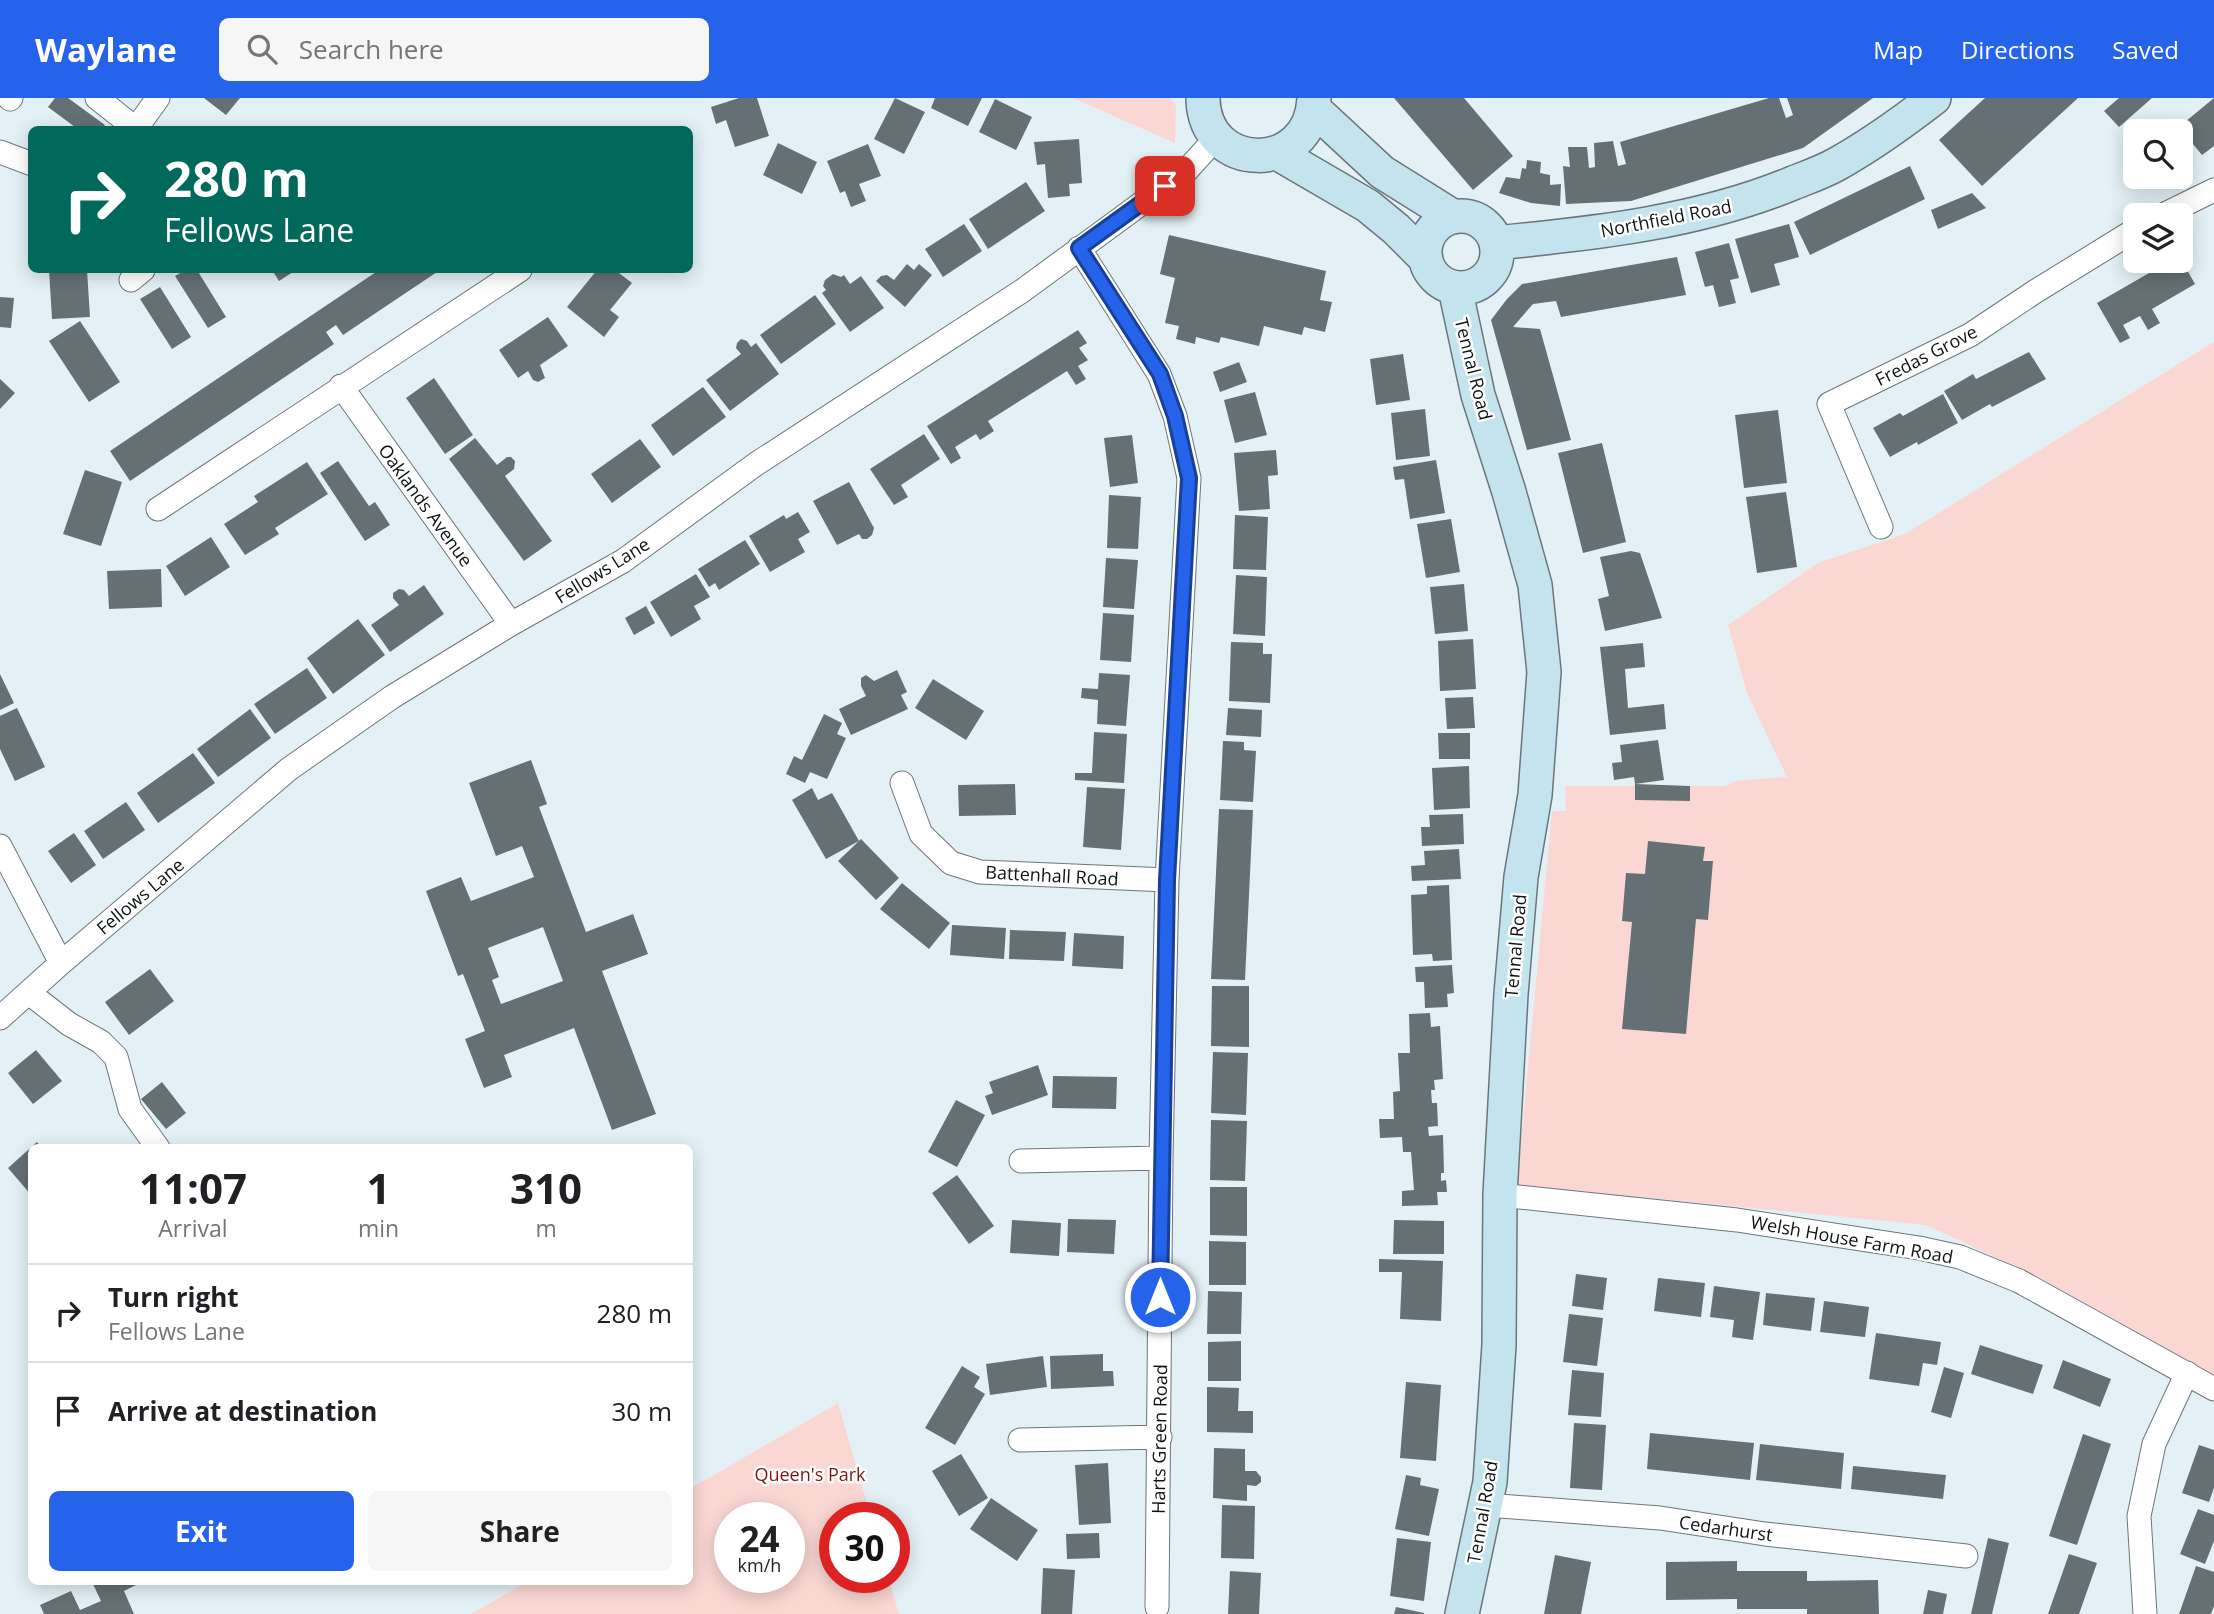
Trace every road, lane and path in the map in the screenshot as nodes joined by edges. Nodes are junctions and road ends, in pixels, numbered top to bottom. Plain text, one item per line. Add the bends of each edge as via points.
1 (97, 98) edge
2 (159, 98) edge
3 (1203, 98) edge
4 (1934, 98) edge
5 (1314, 104) edge
6 (131, 126) edge
7 (137, 126) edge
8 (1217, 137) junction
9 (0, 152) edge
10 (1277, 153) junction
11 (28, 162) edge
12 (2214, 190) edge
13 (2187, 203) edge
14 (1454, 217) junction
15 (2123, 237) edge
16 (1496, 243) junction
17 (1079, 248) junction
18 (1426, 259) junction
19 (515, 273) edge
20 (1455, 288) junction
21 (341, 386) junction
22 (158, 509) dead end
23 (1881, 527) dead end
24 (511, 624) junction
25 (902, 783) dead end
26 (0, 846) edge
27 (1167, 880) junction
28 (61, 963) junction
29 (29, 993) junction
30 (0, 1018) edge
31 (155, 1144) edge
32 (1161, 1158) junction
33 (1021, 1161) dead end
34 (1500, 1195) junction
35 (2187, 1373) junction
36 (2214, 1390) edge
37 (1160, 1437) junction
38 (1020, 1440) dead end
39 (1486, 1506) junction
40 (1966, 1556) dead end
41 (1157, 1607) dead end
42 (1462, 1614) edge
43 (2145, 1614) edge

1 - 6 street
2 - 7 street
3 - 8 street via 1208,124
4 - 16 street, Northfield Road via 1835,165 1768,194 1677,219
5 - 10 street via 1301,136
5 - 14 street via 1382,172
8 - 10 street via 1244,154
8 - 17 street, Fellows Lane via 1186,170
9 - 11 street
10 - 18 street via 1368,206
12 - 13 street
14 - 16 street via 1465,216 1485,225
14 - 18 street via 1431,232
15 - 23 street, Fredas Grove via 1970,335 1829,404
16 - 20 street via 1497,258 1482,282
17 - 24 street, Fellows Lane via 1022,291 756,464 623,561
17 - 27 street, Harts Green Road via 1160,374 1189,478
18 - 20 street via 1436,278
19 - 21 street
20 - 34 street, Tennal Road via 1478,394 1535,585 1544,672 1535,795 1521,877 1511,994
21 - 22 street
21 - 24 street, Oaklands Avenue
24 - 28 street, Fellows Lane via 392,697 289,769
25 - 27 street, Battenhall Road via 921,834 951,863 980,872
26 - 28 street
27 - 32 street, Harts Green Road
28 - 29 street, Fellows Lane
29 - 30 street, Fellows Lane
29 - 31 street via 116,1057 130,1109
32 - 33 street
32 - 37 street, Harts Green Road
34 - 35 street, Welsh House Farm Road via 1737,1220 1960,1257 2019,1281
34 - 39 street, Tennal Road via 1499,1345
35 - 36 street, Welsh House Farm Road
35 - 43 street via 2154,1444 2139,1516
37 - 38 street
37 - 41 street, Harts Green Road
39 - 40 street, Cedarhurst via 1660,1518
39 - 42 street, Tennal Road

